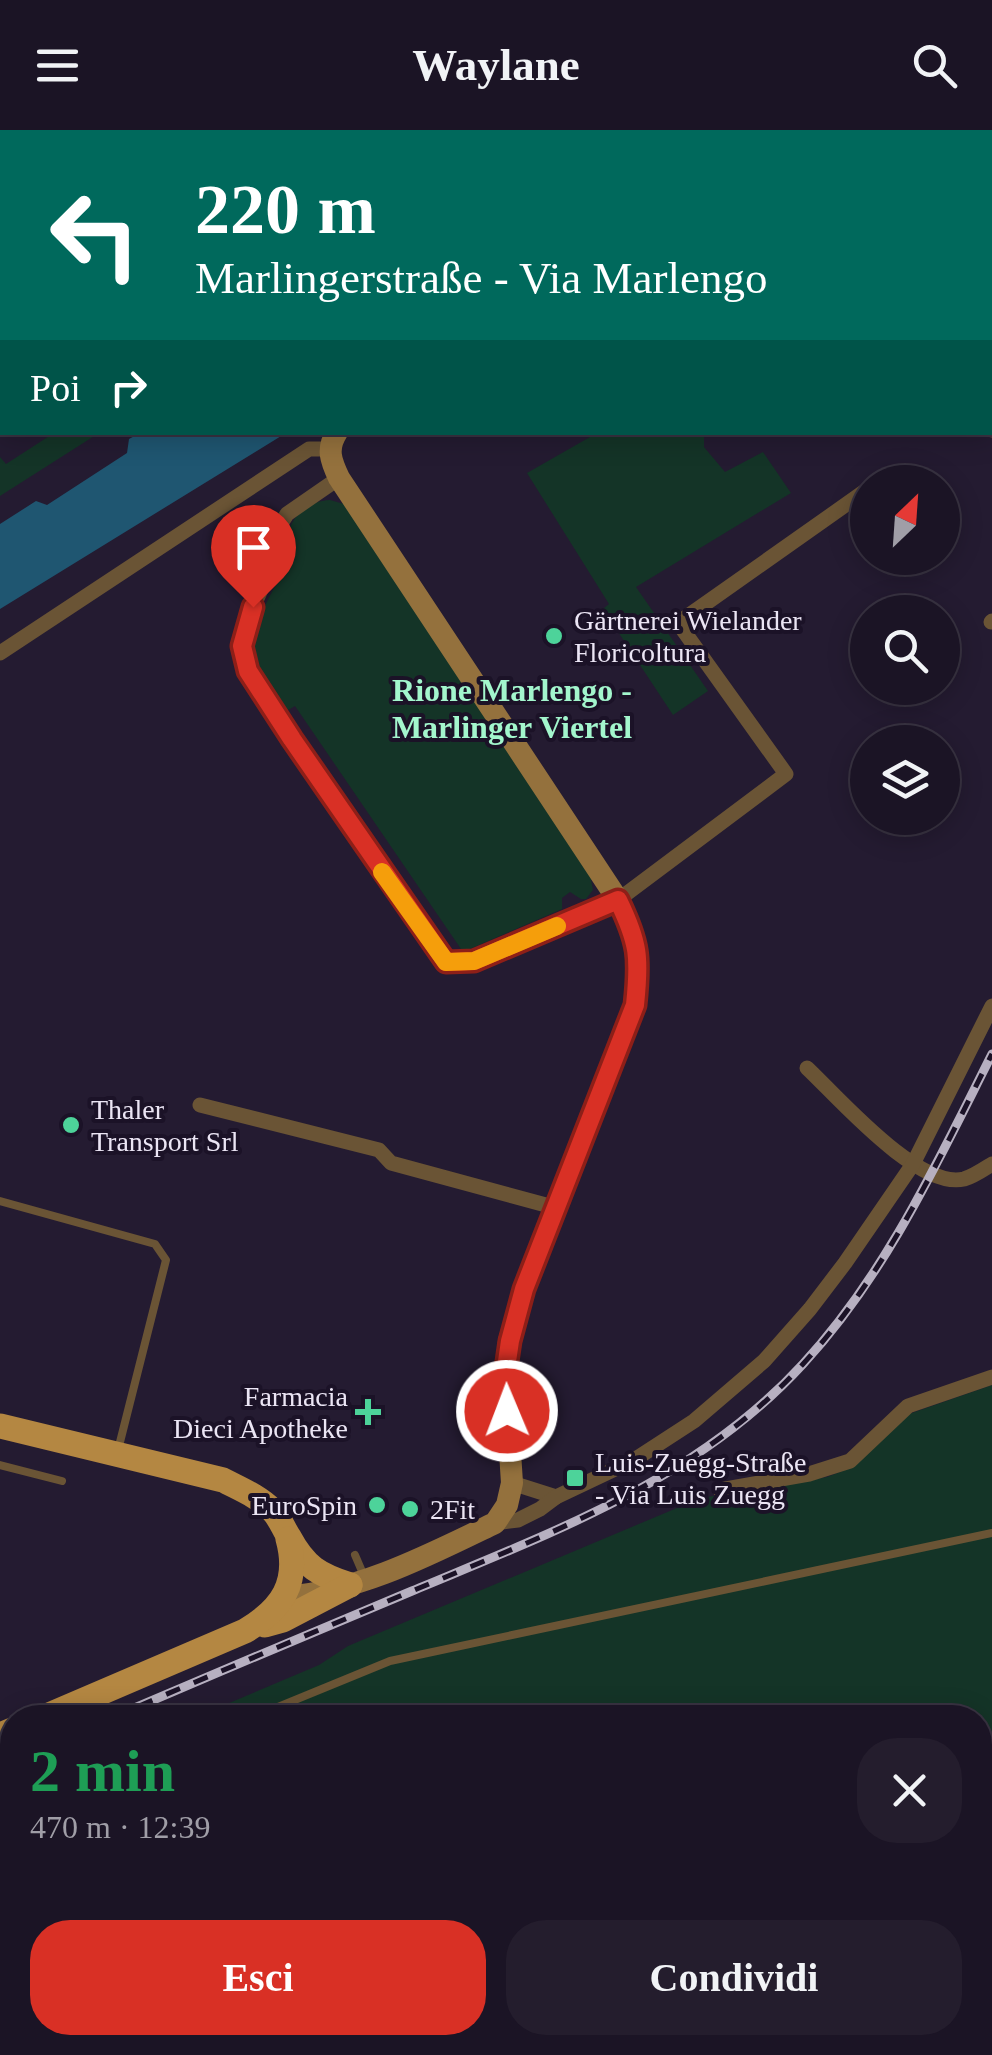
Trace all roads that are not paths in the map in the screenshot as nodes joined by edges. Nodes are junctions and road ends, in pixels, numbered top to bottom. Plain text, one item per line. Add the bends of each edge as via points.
1 (333, 440) edge
2 (339, 478) junction
3 (850, 502) edge
4 (0, 653) edge
5 (618, 900) junction
6 (992, 1006) edge
7 (807, 1068) dead end
8 (200, 1105) dead end
9 (913, 1164) junction
10 (992, 1164) edge
11 (0, 1201) edge
12 (557, 1208) junction
13 (992, 1377) edge
14 (0, 1426) edge
15 (116, 1454) junction
16 (0, 1465) edge
17 (62, 1482) dead end
18 (512, 1483) junction
19 (720, 1490) dead end
20 (556, 1497) junction
21 (495, 1524) junction
22 (992, 1533) edge
23 (286, 1534) junction
24 (355, 1554) dead end
25 (358, 1583) junction
26 (284, 1597) junction
27 (245, 1631) junction
28 (72, 1705) edge
29 (282, 1705) edge

1 - 2 street via 330,457
1 - 4 street
2 - 5 street
2 - 5 street via 287,514 253,607 242,646 248,671 271,708 446,962 474,961
3 - 5 street via 678,624 786,774
5 - 12 street via 635,937 635,1005
6 - 9 street
7 - 9 street
8 - 12 street via 379,1150 390,1163
9 - 10 street via 962,1180
9 - 20 street via 845,1264 764,1361 634,1460
11 - 15 lane via 155,1244 166,1260
12 - 18 street via 510,1341 505,1375
13 - 19 street via 908,1406 850,1461
14 - 15 main road
15 - 23 main road via 223,1480 271,1509
16 - 17 lane
18 - 20 street
18 - 21 street
20 - 21 street via 518,1520
21 - 25 street
22 - 29 lane via 390,1660
23 - 25 main road via 319,1573
23 - 26 main road via 292,1559
24 - 25 lane
25 - 26 street
25 - 27 main road via 284,1620
26 - 27 main road
27 - 28 main road

